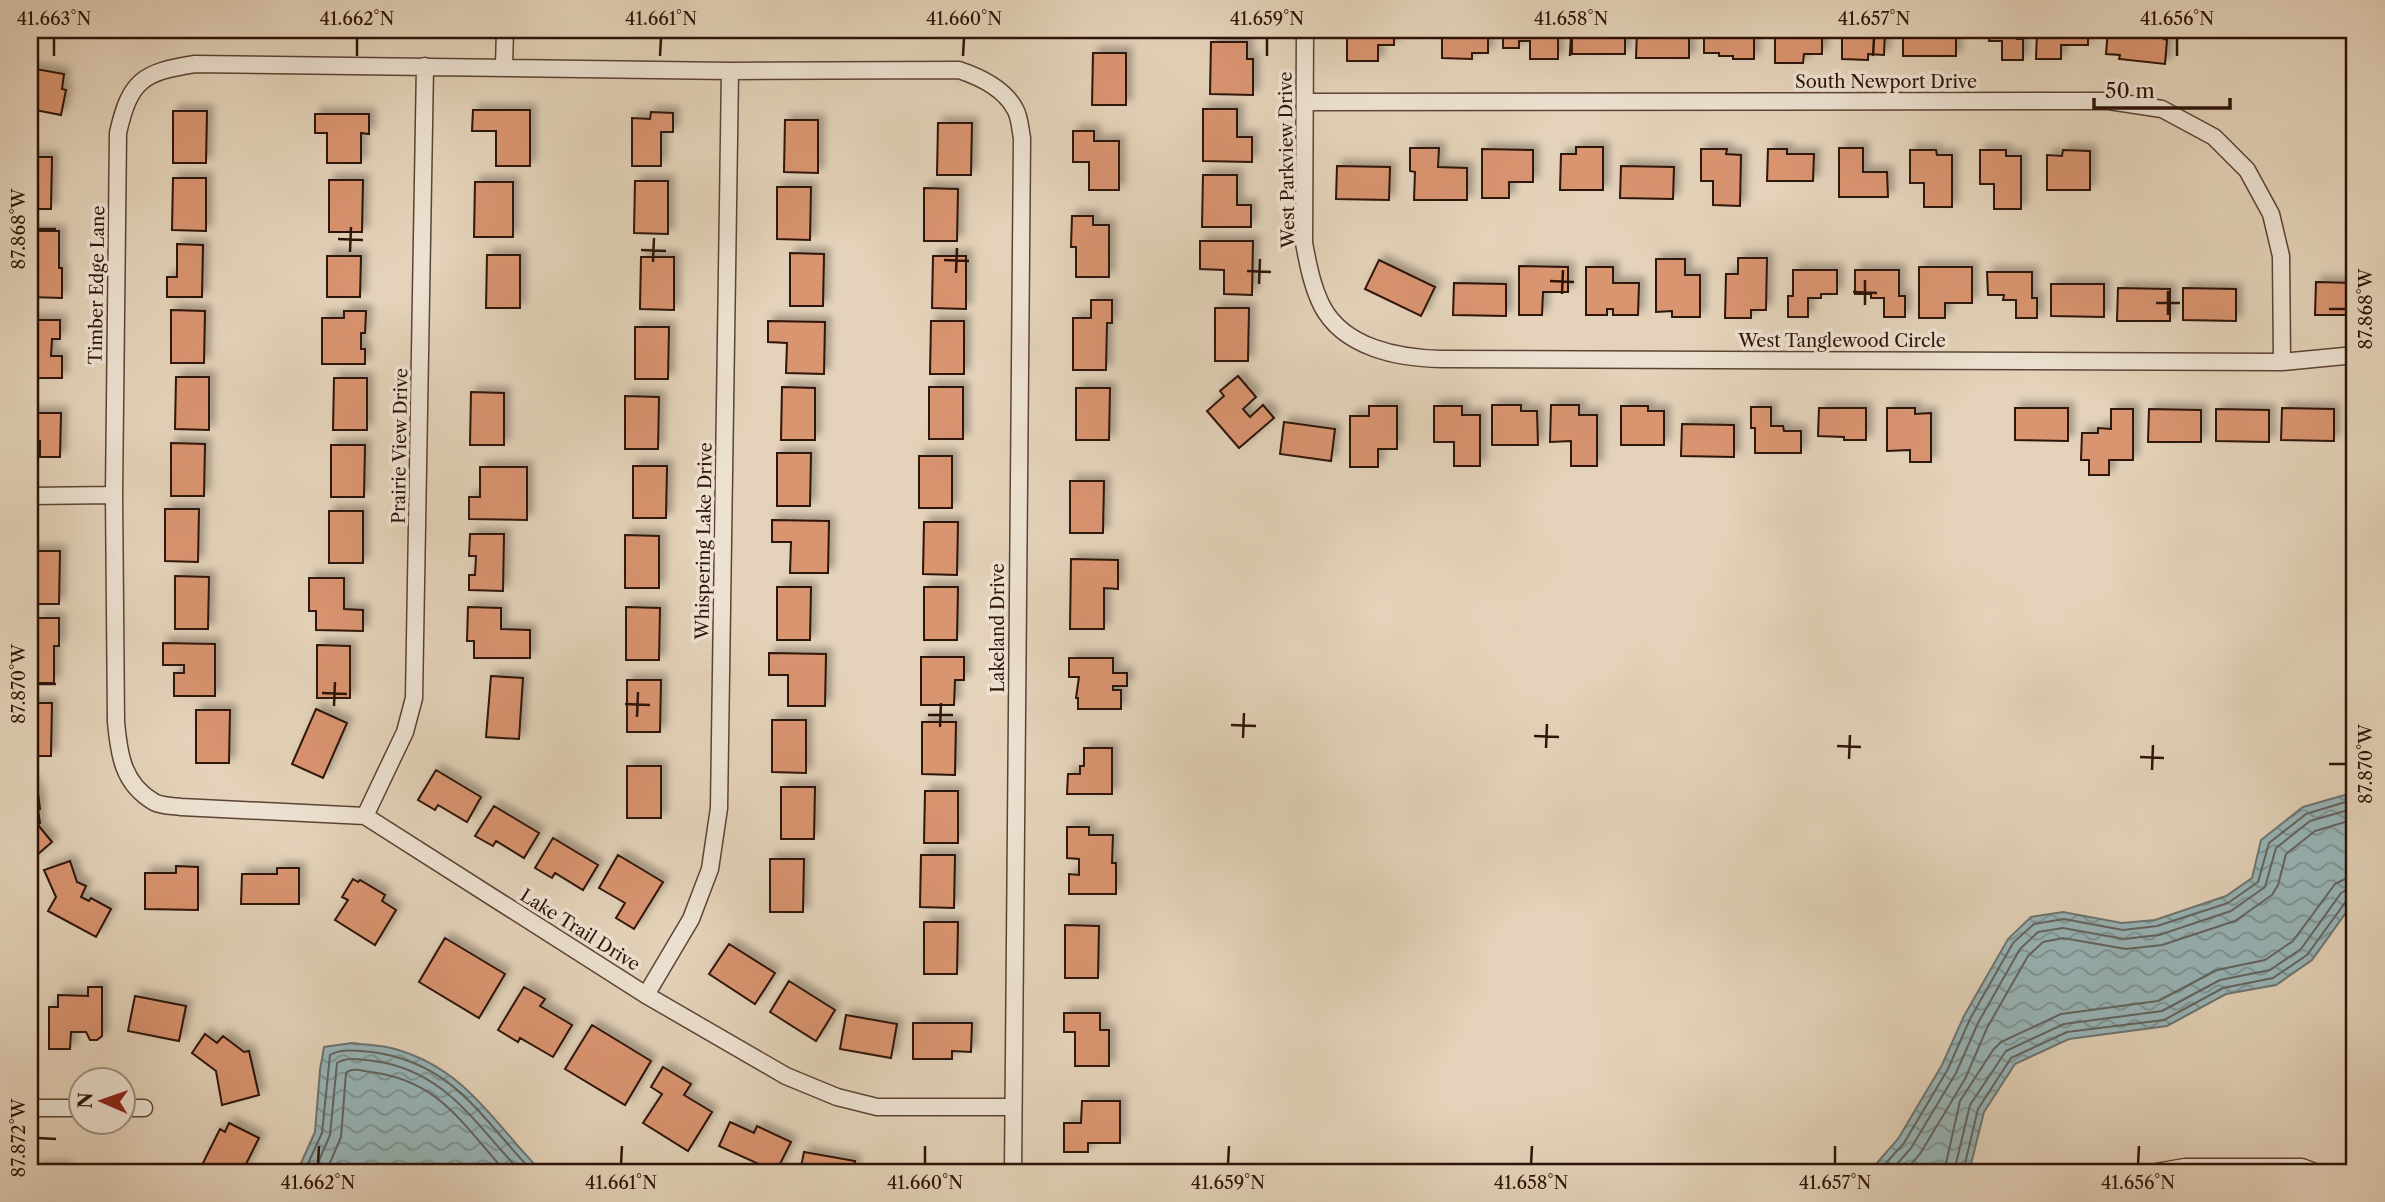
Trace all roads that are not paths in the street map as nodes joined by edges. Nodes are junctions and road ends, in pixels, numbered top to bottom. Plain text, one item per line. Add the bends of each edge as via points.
1 (505, 30) edge
2 (1306, 30) edge
3 (425, 66) junction
4 (505, 67) junction
5 (730, 71) junction
6 (1305, 102) junction
7 (1336, 326) joint
8 (2355, 355) edge
9 (2282, 362) junction
10 (114, 495) junction
11 (30, 496) edge
12 (130, 782) joint
13 (365, 816) junction
14 (646, 995) junction
15 (1013, 1107) junction
16 (30, 1108) edge
17 (66, 1108) edge
18 (136, 1108) edge
19 (144, 1108) dead end
20 (1013, 1172) edge
21 (2156, 1172) edge
22 (2315, 1172) edge

1 - 4 street
2 - 6 street, West Parkview Drive
3 - 4 street
3 - 10 street, Timber Edge Lane via 195,64 165,68 140,80 125,104 118,133
3 - 13 street, Prairie View Drive via 414,698 405,732
4 - 5 street
5 - 14 street, Whispering Lake Drive via 719,808 710,869 691,919
5 - 15 street, Lakeland Drive via 959,70 981,77 1016,110 1021,138
6 - 7 street, West Parkview Drive via 1304,243 1322,306
6 - 9 street, South Newport Drive via 2109,102 2162,110 2214,137 2247,170 2271,214 2281,256
7 - 9 street, West Tanglewood Circle via 1358,342 1425,359
8 - 9 street, West Tanglewood Circle
10 - 11 street
10 - 12 street, Timber Edge Lane via 116,722 119,754
12 - 13 street, Lake Trail Drive via 155,803 181,807
13 - 14 street, Lake Trail Drive
14 - 15 street, Lake Trail Drive via 786,1076 837,1097 877,1107
15 - 20 street, Lakeland Drive
16 - 17 street
18 - 19 street
21 - 22 street via 2185,1167 2302,1167

